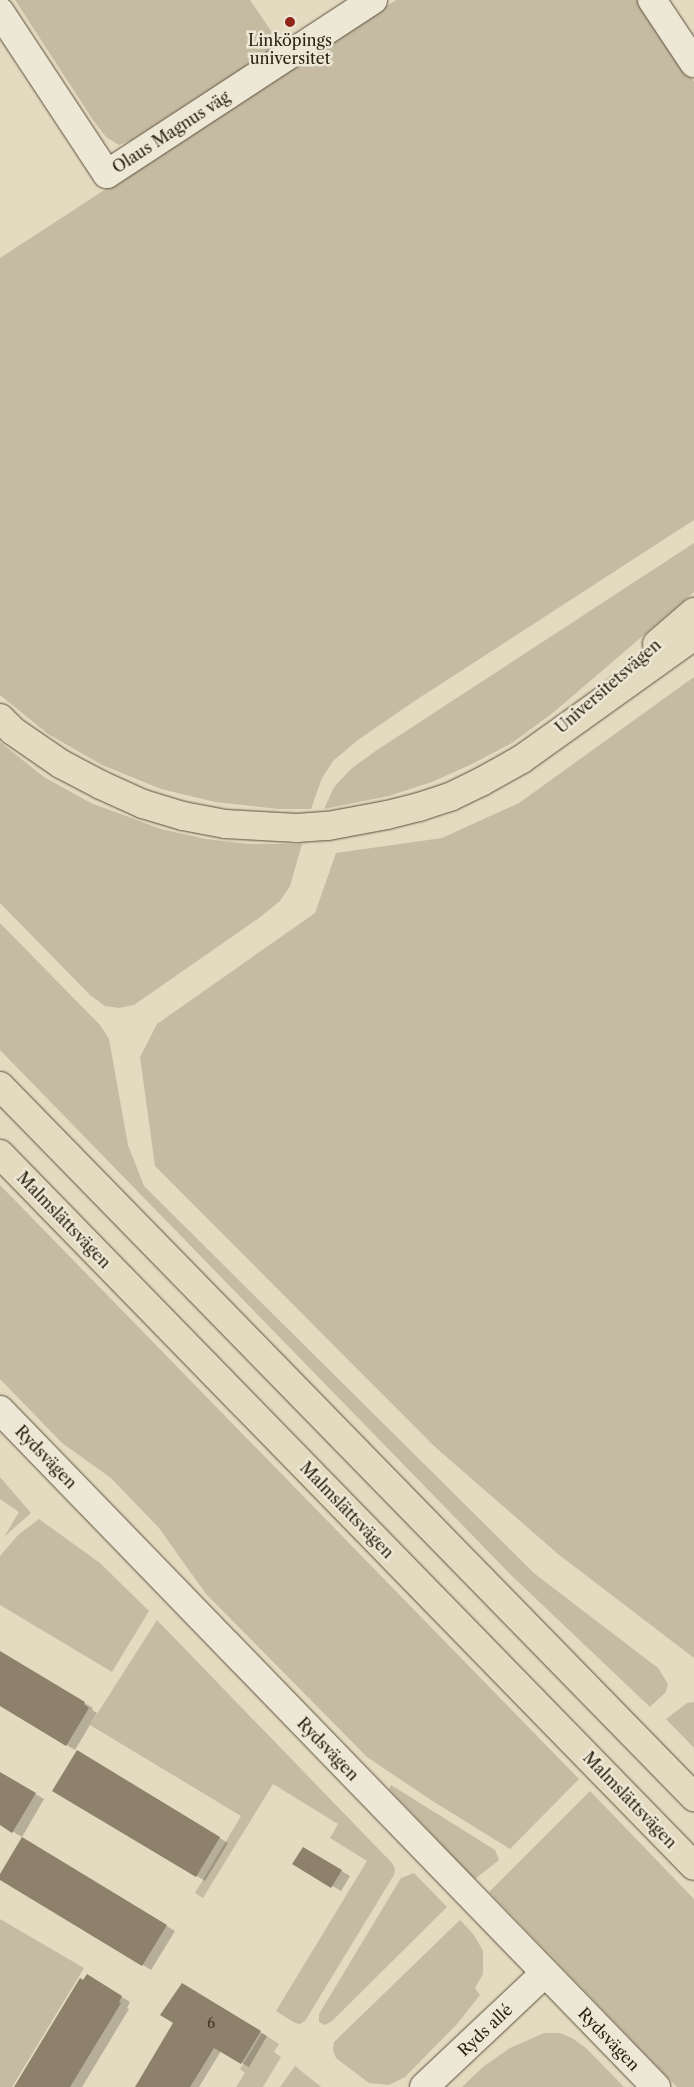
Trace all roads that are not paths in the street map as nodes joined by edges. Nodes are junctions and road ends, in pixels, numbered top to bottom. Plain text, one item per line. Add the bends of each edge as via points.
1 (373, 0) edge
2 (652, 0) edge
3 (0, 12) edge
4 (694, 63) edge
5 (694, 612) edge
6 (694, 636) edge
7 (0, 718) edge
8 (522, 759) junction
9 (0, 1086) edge
10 (0, 1154) edge
11 (0, 1410) edge
12 (694, 1797) edge
13 (694, 1866) edge
14 (544, 1972) junction
15 (424, 2087) edge
16 (656, 2087) edge

1 - 3 street, Olaus Magnus väg via 107,174
2 - 4 street
5 - 8 main road, Universitetsvägen
6 - 8 main road, Universitetsvägen
7 - 8 main road, Universitetsvägen via 61,764 143,804 225,824 272,828 297,828 387,815 450,797
9 - 12 main road
10 - 13 main road, Malmslättsvägen
11 - 14 street, Rydsvägen
14 - 15 street, Ryds allé
14 - 16 street, Rydsvägen

